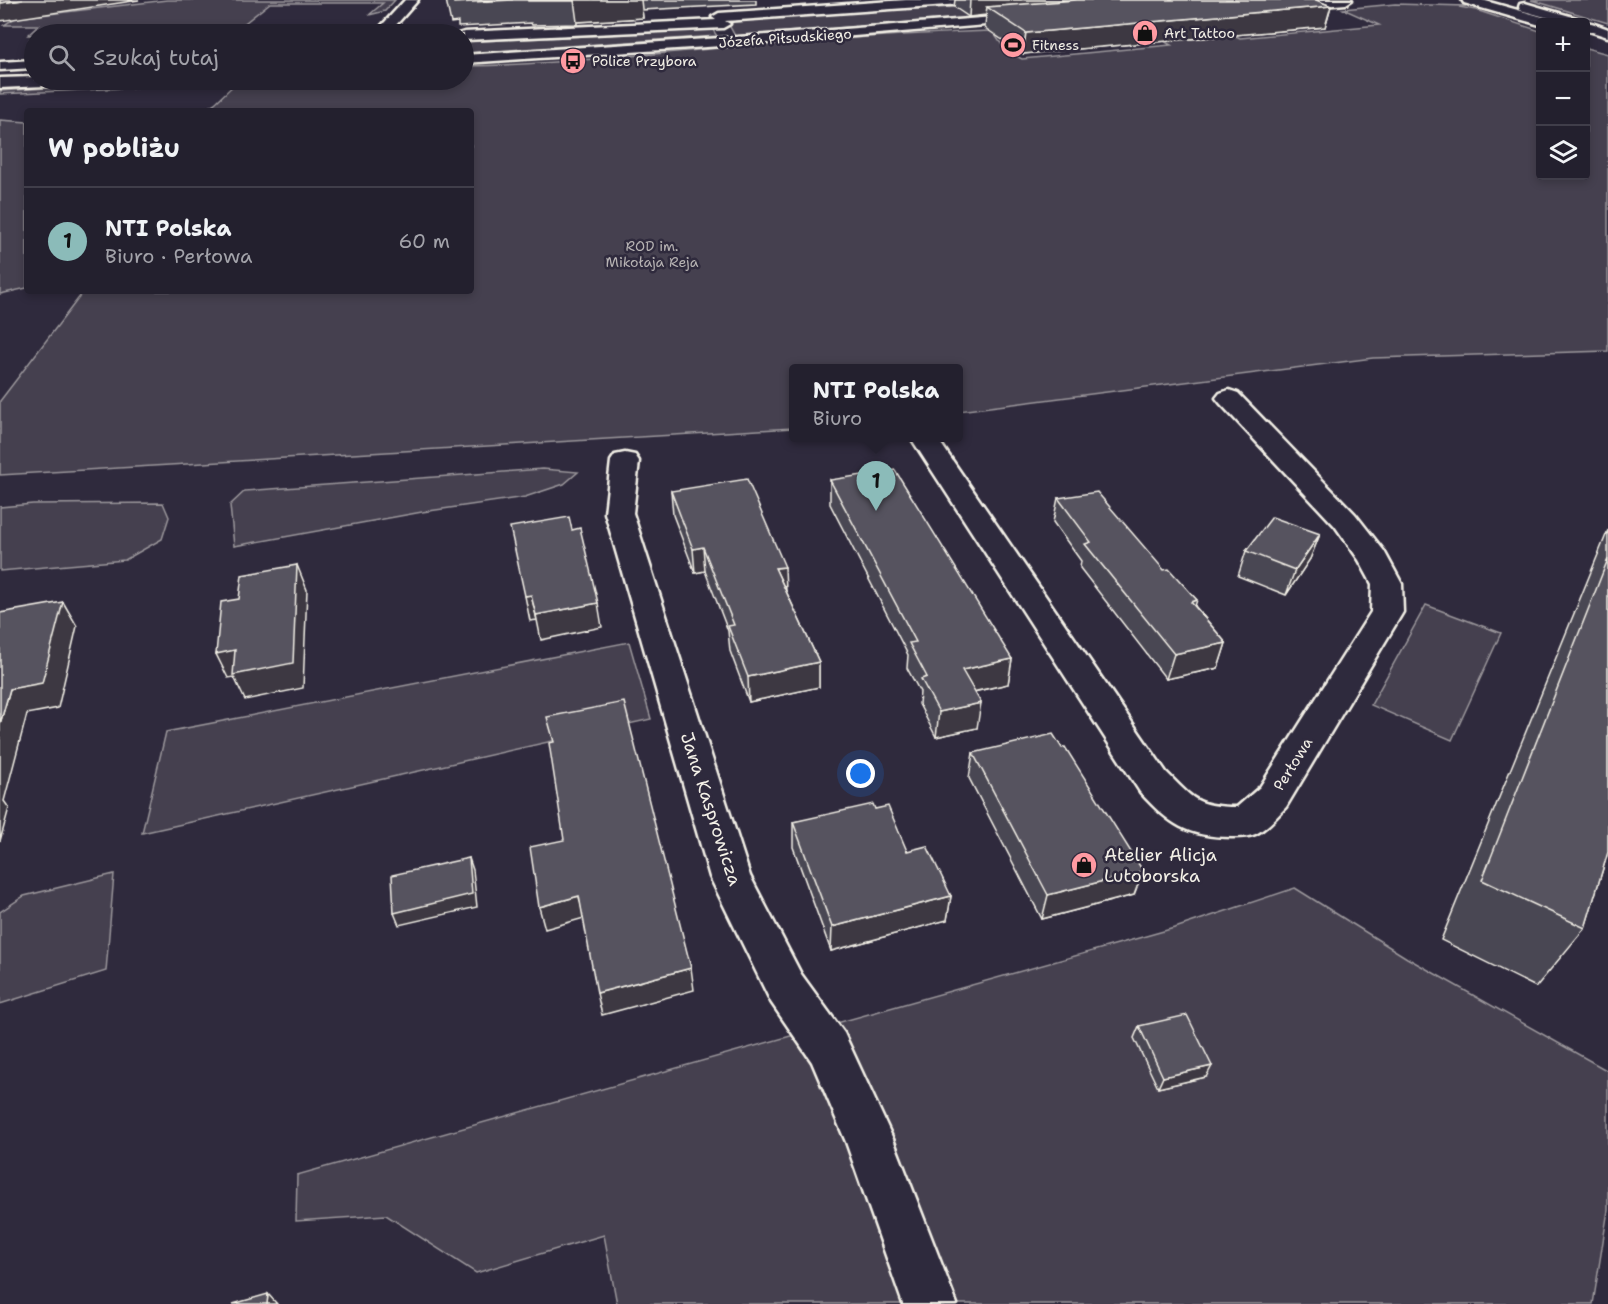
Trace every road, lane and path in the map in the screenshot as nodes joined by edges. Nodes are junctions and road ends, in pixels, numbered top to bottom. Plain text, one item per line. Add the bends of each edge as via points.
1 (412, 0) edge
2 (960, 0) edge
3 (1346, 0) edge
4 (1468, 0) edge
5 (1504, 0) edge
6 (1265, 7) edge
7 (718, 15) junction
8 (1562, 18) edge
9 (1536, 19) edge
10 (1042, 21) edge
11 (390, 24) edge
12 (1590, 27) edge
13 (1608, 33) edge
14 (474, 35) edge
15 (1590, 36) edge
16 (732, 42) junction
17 (1608, 42) edge
18 (474, 58) edge
19 (24, 65) edge
20 (0, 66) edge
21 (24, 82) edge
22 (0, 83) edge
23 (1229, 398) dead end
24 (927, 442) edge
25 (625, 461) dead end
26 (930, 1304) edge

1 - 11 street
2 - 7 street
3 - 6 street
4 - 9 street
5 - 8 street
7 - 14 street
7 - 16 street
10 - 16 street, Józefa Piłsudskiego
12 - 13 street
15 - 17 street
16 - 18 street, Józefa Piłsudskiego
19 - 20 street
21 - 22 street
23 - 24 street, Perłowa via 1345,520 1387,584 1387,612 1274,797 1245,822 1206,822 1176,806 1153,782
25 - 26 street, Jana Kasprowicza via 619,513 730,877 786,988 828,1048 869,1139

